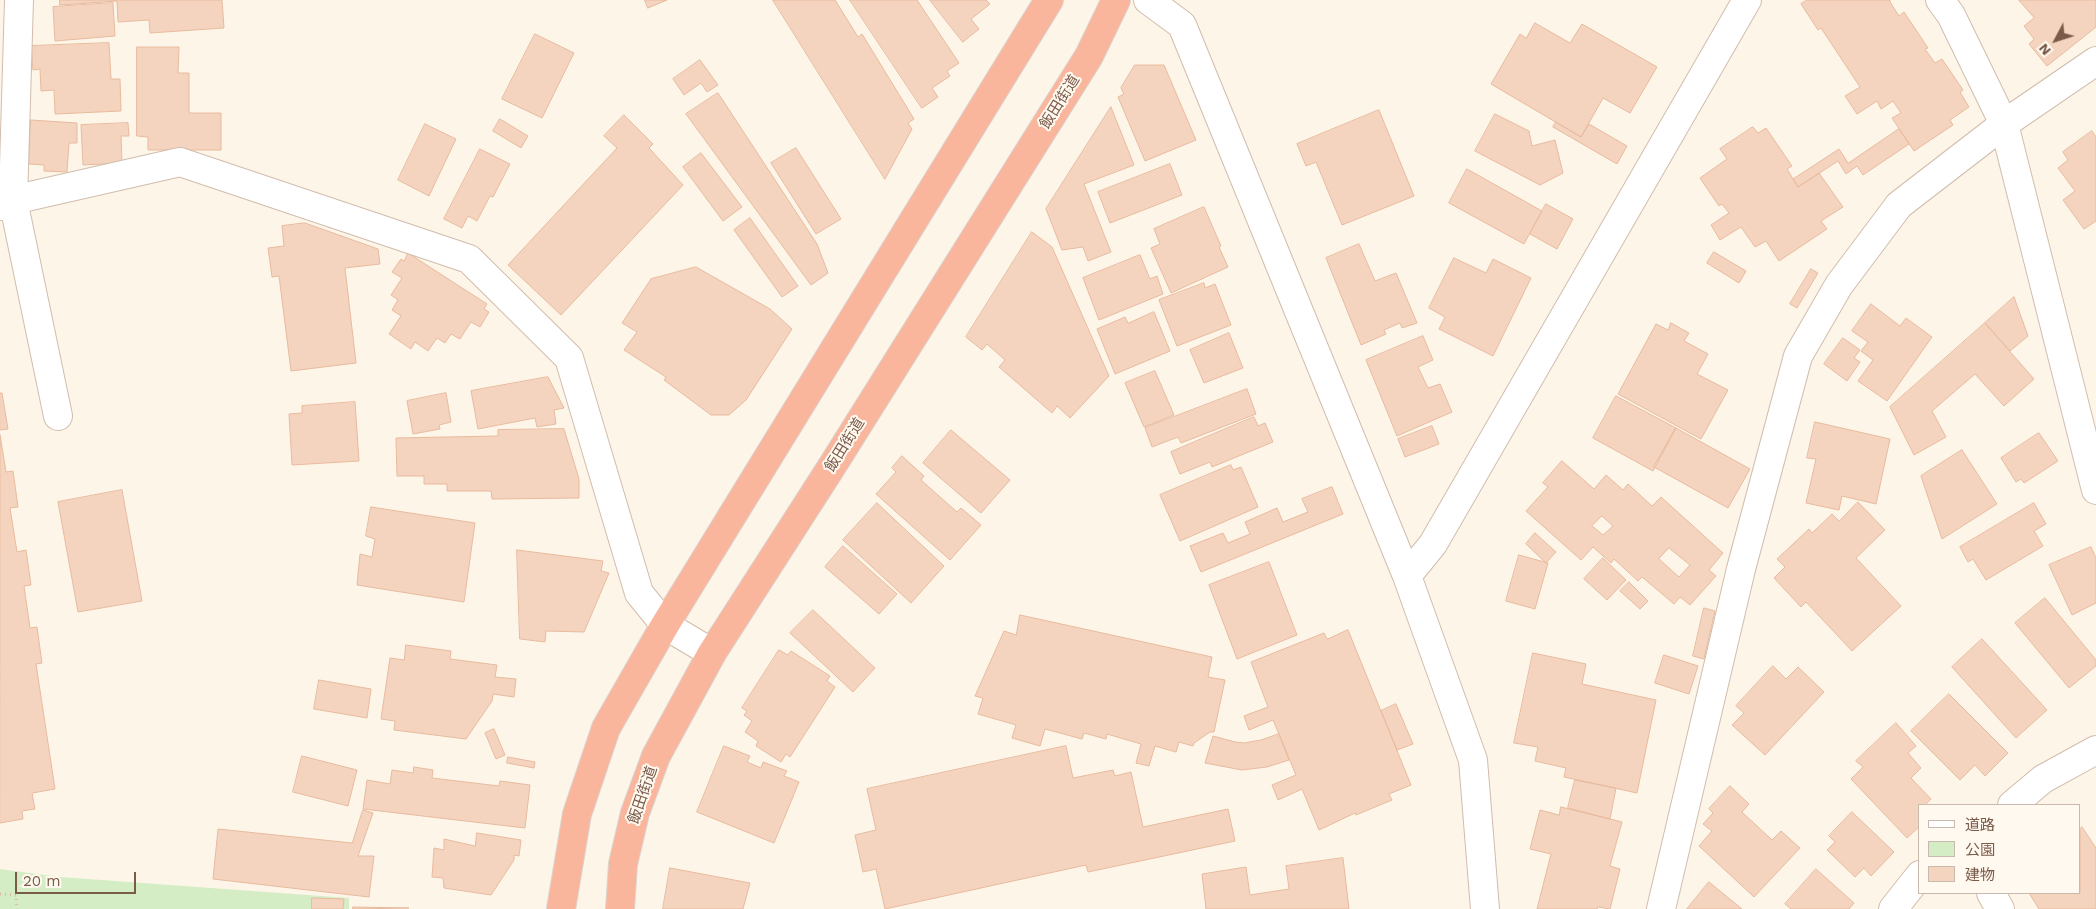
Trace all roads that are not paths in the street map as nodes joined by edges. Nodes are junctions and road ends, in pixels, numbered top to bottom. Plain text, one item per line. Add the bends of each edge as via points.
1 (19, 0) edge
2 (1049, 0) edge
3 (1116, 0) edge
4 (1148, 0) edge
5 (1746, 0) edge
6 (1940, 0) edge
7 (2096, 61) edge
8 (2004, 124) junction
9 (7, 203) edge
10 (58, 416) dead end
11 (2096, 490) edge
12 (1407, 576) junction
13 (665, 625) junction
14 (712, 653) junction
15 (2096, 750) edge
16 (2013, 804) edge
17 (1918, 878) edge
18 (1992, 894) edge
19 (562, 909) edge
20 (620, 909) edge
21 (1485, 909) edge
22 (1662, 909) edge
23 (1893, 909) edge
24 (2000, 909) edge

1 - 9 street
2 - 13 highway
3 - 14 highway, 飯田街道 via 1089,56
4 - 12 street via 1182,25
5 - 12 street via 1432,544
6 - 8 street via 1951,14
7 - 8 street
8 - 11 street
8 - 22 street via 1900,204 1839,284 1798,356 1741,569
9 - 10 street
9 - 13 street via 180,162 469,259 569,358 638,593
12 - 21 street via 1473,760
13 - 14 street
13 - 19 highway via 606,728 577,814
14 - 20 highway, 飯田街道 via 656,756 635,813 623,864
15 - 16 street via 2043,779
17 - 23 street
18 - 24 street

